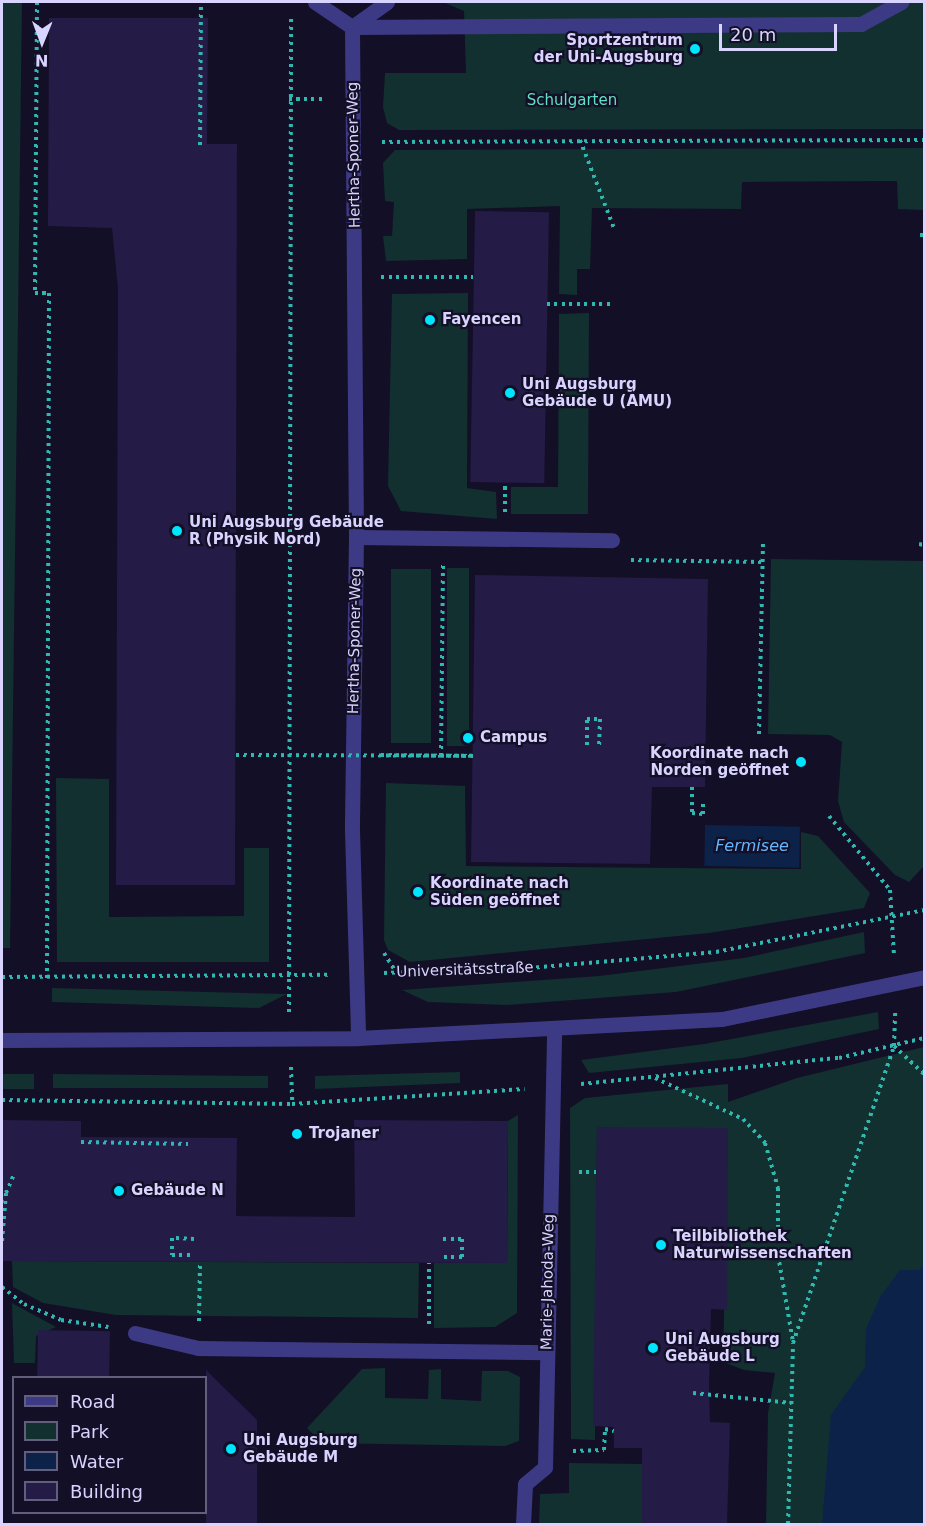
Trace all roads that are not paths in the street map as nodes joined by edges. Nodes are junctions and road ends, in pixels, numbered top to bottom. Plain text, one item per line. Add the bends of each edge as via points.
1 (315, 2) edge
2 (387, 2) edge
3 (901, 2) edge
4 (352, 27) junction
5 (356, 537) junction
6 (612, 540) dead end
7 (924, 977) edge
8 (554, 1029) junction
9 (358, 1038) junction
10 (2, 1040) edge
11 (135, 1333) road end
12 (548, 1352) junction
13 (523, 1524) edge

1 - 4 street
2 - 4 street
3 - 4 street via 861,24
4 - 5 street, Hertha-Sponer-Weg
5 - 6 street
5 - 9 street, Hertha-Sponer-Weg via 354,974
7 - 8 street via 722,1019
8 - 9 street
8 - 12 street, Marie-Jahoda-Weg
9 - 10 street
11 - 12 street via 198,1348
12 - 13 street, Marie-Jahoda-Weg via 545,1467 525,1484

